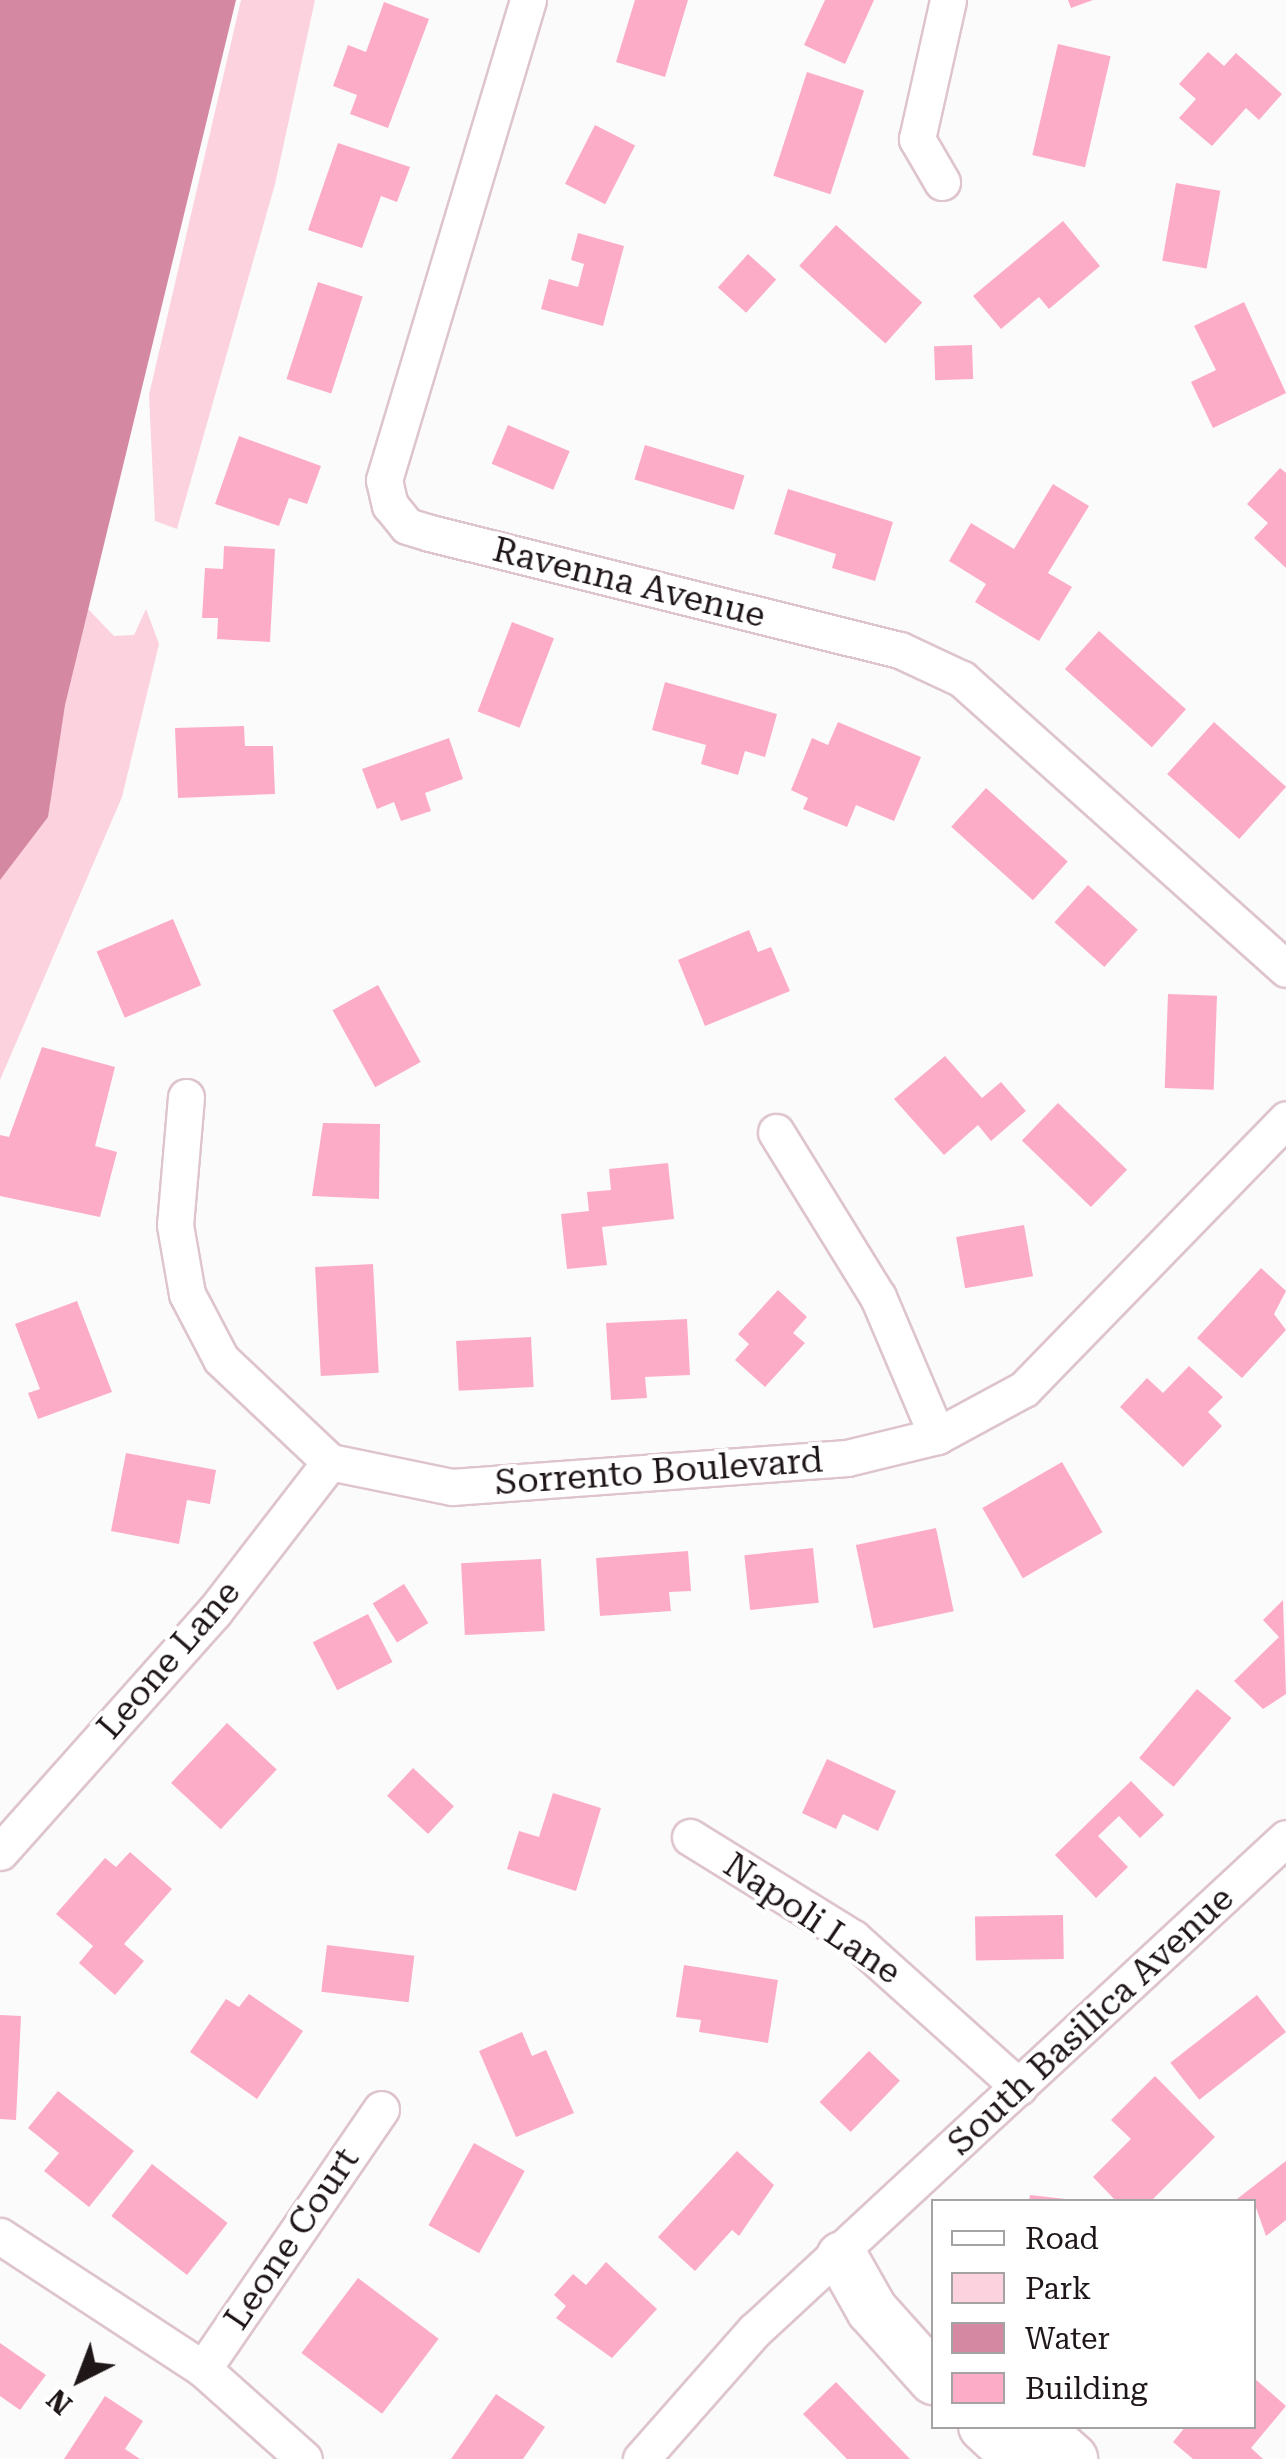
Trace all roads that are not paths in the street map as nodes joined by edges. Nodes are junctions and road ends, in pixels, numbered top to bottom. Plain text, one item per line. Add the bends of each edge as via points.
1 (528, 0) edge
2 (948, 0) edge
3 (942, 182) dead end
4 (1286, 969) edge
5 (186, 1097) dead end
6 (1286, 1120) edge
7 (776, 1132) dead end
8 (937, 1436) junction
9 (330, 1462) junction
10 (690, 1837) dead end
11 (1286, 1838) edge
12 (0, 1852) edge
13 (1019, 2087) junction
14 (381, 2108) dead end
15 (0, 2236) edge
16 (848, 2252) junction
17 (931, 2334) edge
18 (204, 2369) junction
19 (931, 2376) edge
20 (987, 2429) edge
21 (1038, 2429) edge
22 (304, 2459) edge
23 (641, 2459) edge
24 (1019, 2459) edge
25 (1072, 2459) edge

1 - 4 street, Ravenna Avenue via 384,480 390,505 407,526 430,533 900,650 962,679
2 - 3 street via 917,139
5 - 9 street via 175,1225 186,1294 221,1359
6 - 8 street, Sorrento Boulevard via 1024,1389
7 - 8 street via 878,1297
8 - 9 street, Sorrento Boulevard via 847,1458 452,1488
9 - 12 street, Leone Lane via 214,1612
10 - 13 street, Napoli Lane via 853,1938
11 - 13 street, South Basilica Avenue
13 - 16 street, South Basilica Avenue
14 - 18 street, Leone Court
15 - 18 street
16 - 17 street
16 - 19 street via 872,2310
16 - 23 street, South Basilica Avenue via 754,2331
18 - 22 street
20 - 24 street
21 - 25 street

